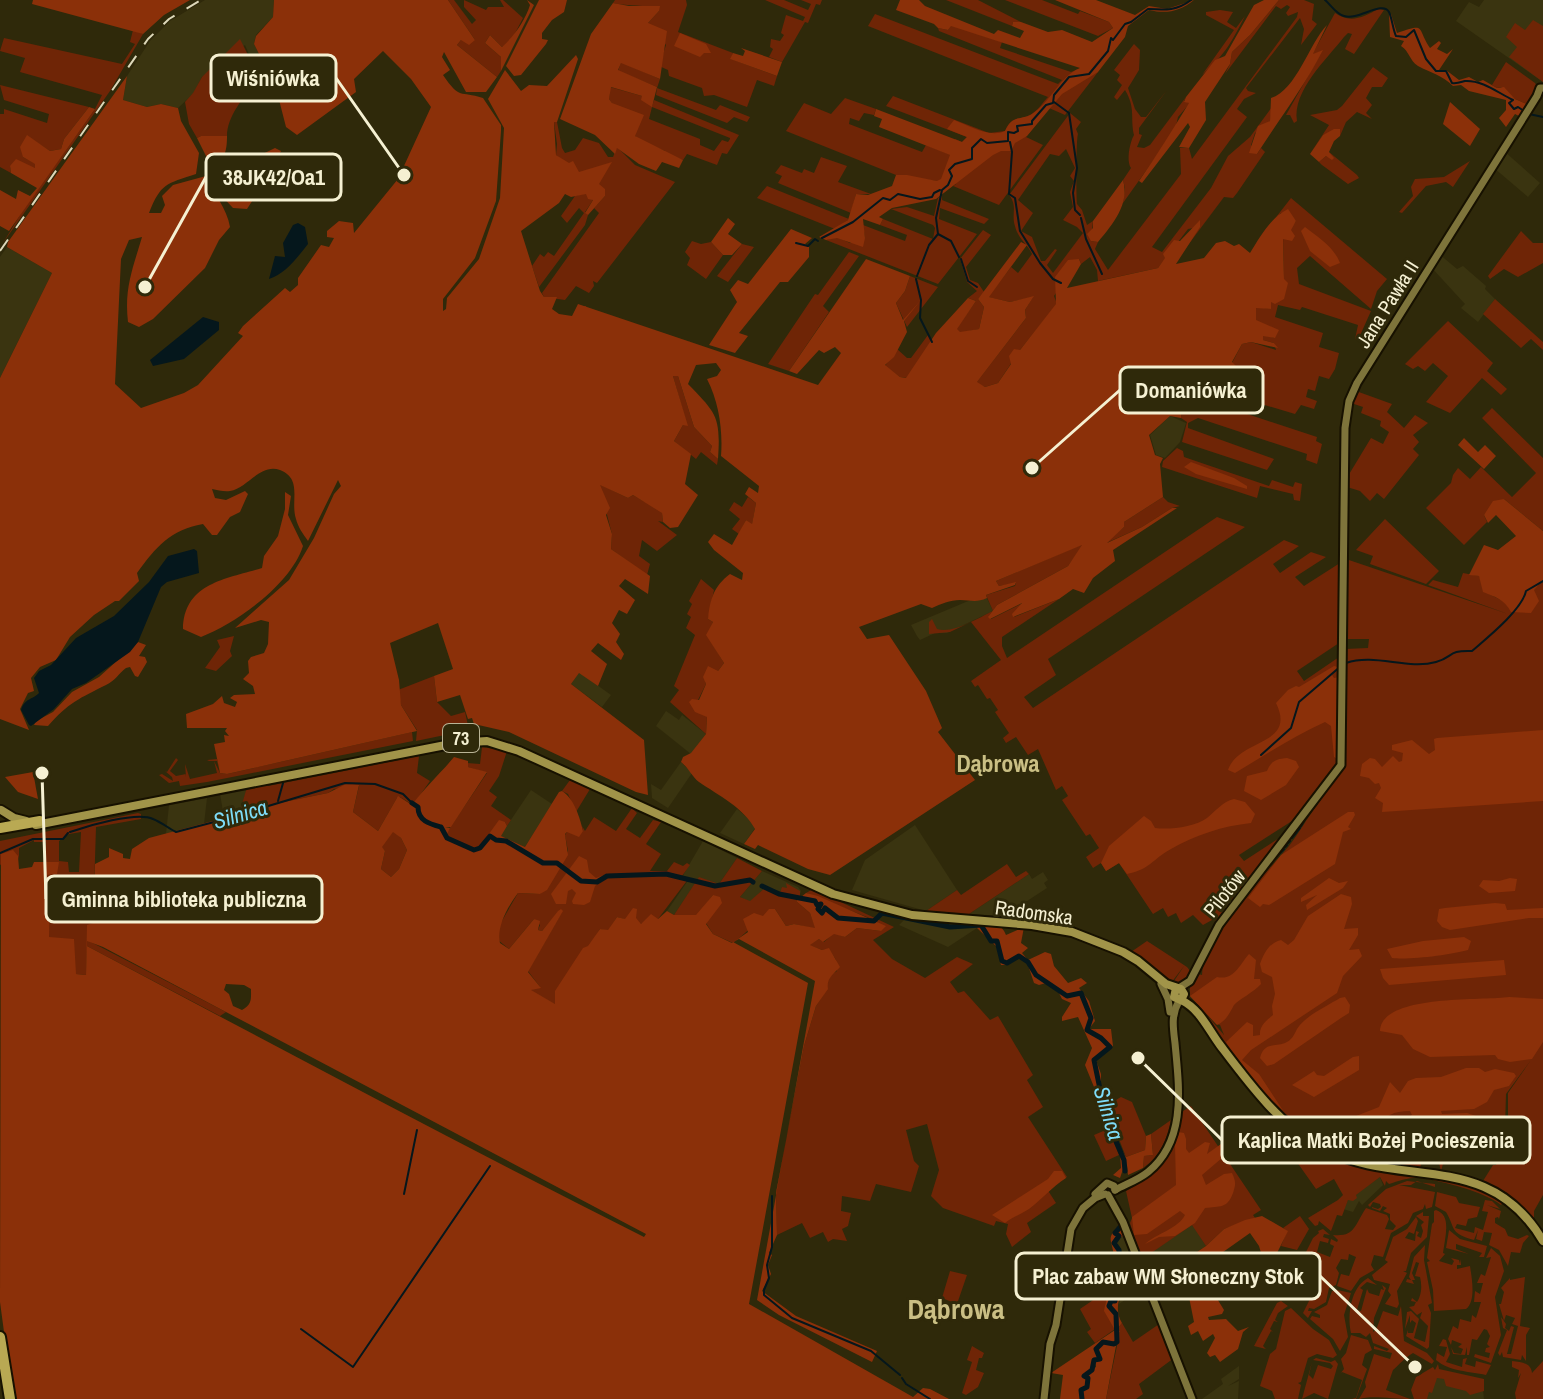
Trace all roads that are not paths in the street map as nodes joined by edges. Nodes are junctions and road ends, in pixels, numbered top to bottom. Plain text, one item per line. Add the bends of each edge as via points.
1 (1541, 88) edge
2 (1342, 761) joint
3 (1, 810) edge
4 (40, 821) junction
5 (0, 831) edge
6 (817, 886) junction
7 (930, 917) junction
8 (1130, 956) junction
9 (1161, 984) junction
10 (1179, 994) junction
11 (1193, 1008) junction
12 (1171, 1014) junction
13 (1229, 1054) junction
14 (1116, 1188) junction
15 (1543, 1241) edge
16 (0, 1337) edge
17 (0, 1376) edge
18 (4, 1399) edge
19 (10, 1399) edge
20 (1043, 1399) edge
21 (1192, 1399) edge

1 - 2 main road, Jana Pawła II via 1351,395 1346,421
2 - 10 main road, Pilotów via 1292,836 1219,925 1195,976
3 - 4 main road via 20,820
4 - 5 highway, 73
4 - 6 main road, 73 via 483,737 512,743
5 - 6 main road, 73 via 481,741 519,751
6 - 7 main road, Radomska / 73
6 - 7 main road, Radomska / 73 via 879,908
7 - 8 main road, Radomska / 73 via 1062,930
8 - 9 main road, Radomska / 73
8 - 10 main road, Radomska / 73
9 - 10 main road, Radomska / 73
9 - 12 main road
10 - 11 main road, Radomska / 73
10 - 12 main road, Pilotów
10 - 13 main road, Radomska / 73 via 1202,1013
11 - 12 main road via 1180,1007
11 - 13 main road, Radomska / 73
12 - 14 main road via 1176,1128 1147,1173
13 - 15 main road, Radomska / 73 via 1277,1114 1324,1150 1368,1165 1484,1186 1519,1209
14 - 20 main road via 1081,1206 1070,1224
14 - 21 main road
16 - 19 highway
17 - 18 highway

